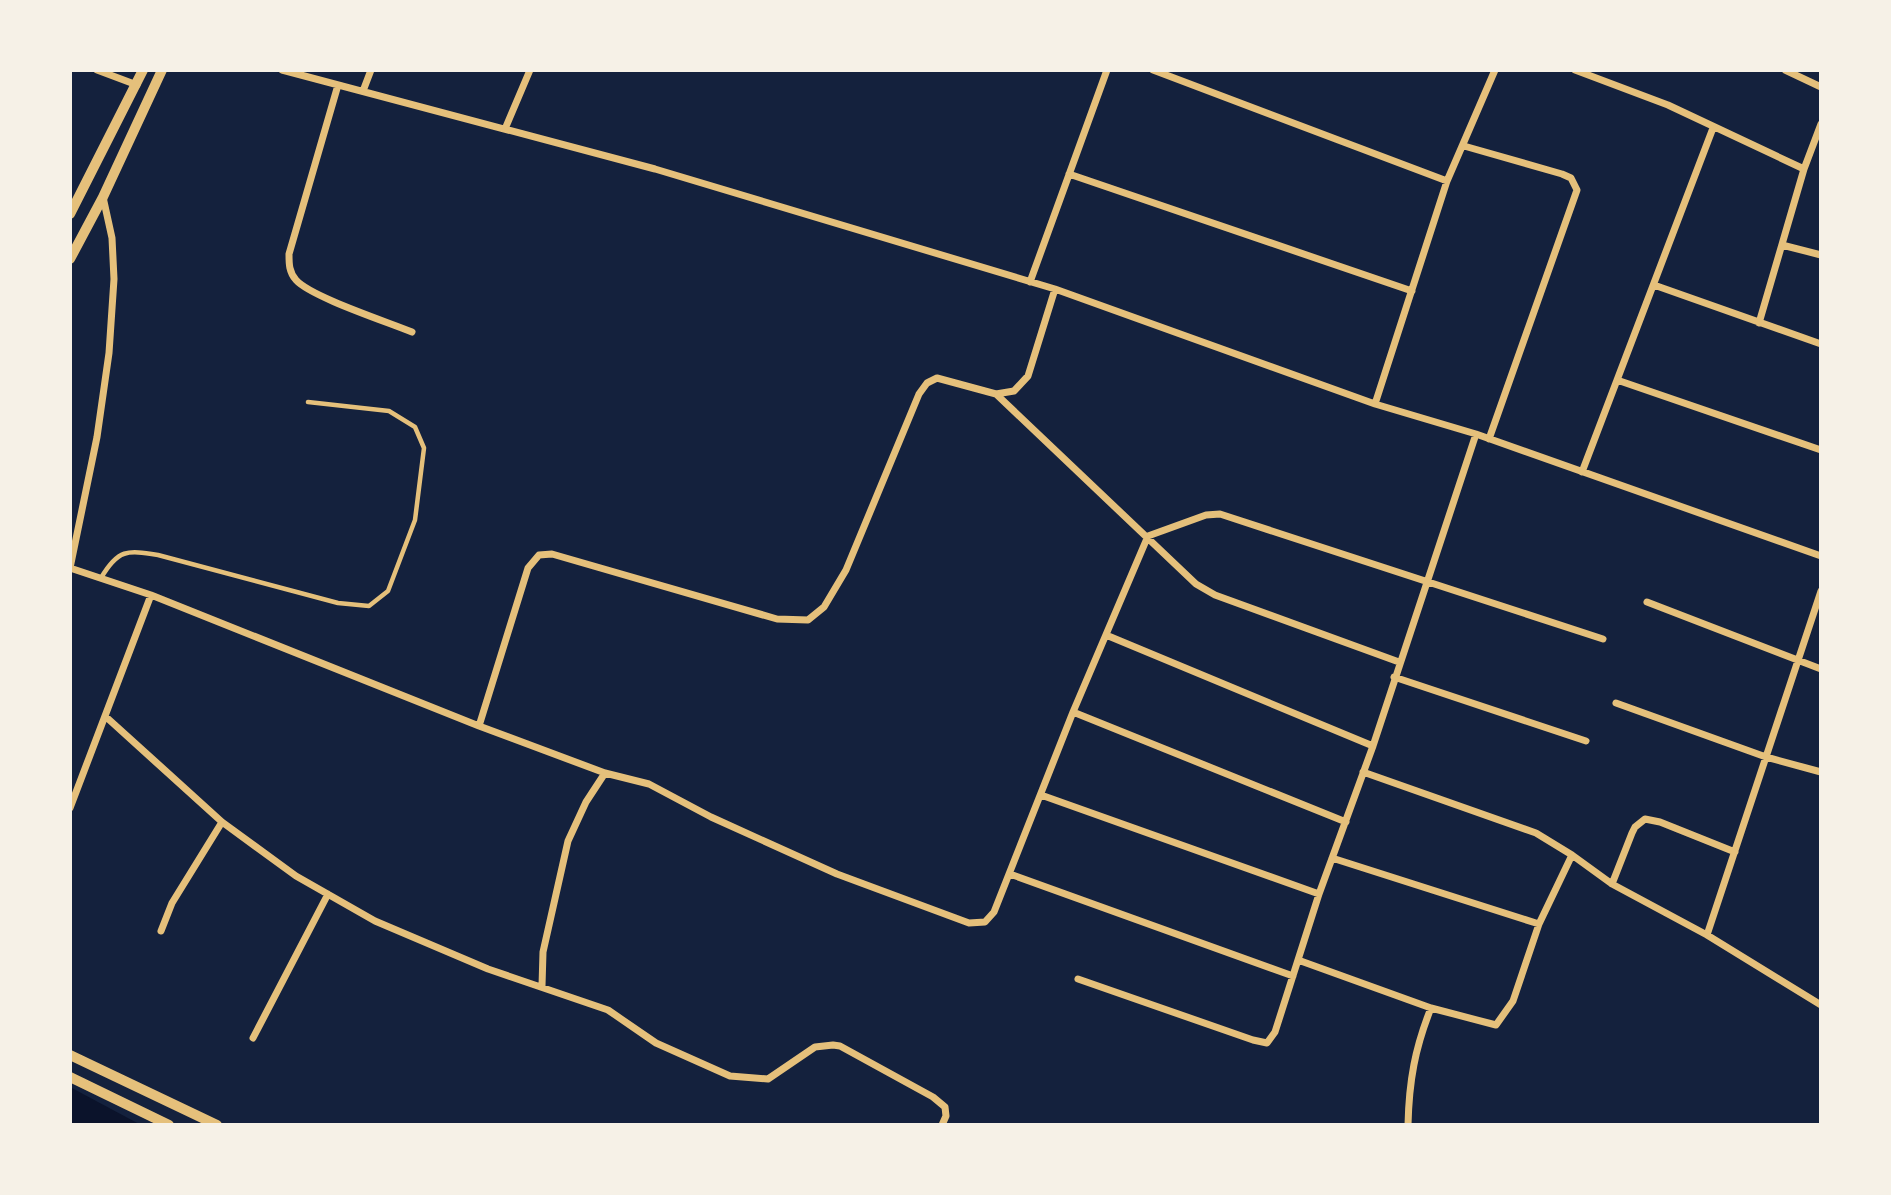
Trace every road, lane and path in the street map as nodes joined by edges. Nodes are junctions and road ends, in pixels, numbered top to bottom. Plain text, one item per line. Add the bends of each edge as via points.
1 (97, 70) edge
2 (143, 70) edge
3 (162, 70) edge
4 (282, 70) edge
5 (371, 70) edge
6 (530, 70) edge
7 (1107, 70) edge
8 (1153, 70) edge
9 (1495, 70) edge
10 (1575, 70) edge
11 (1786, 70) edge
12 (137, 85) junction
13 (338, 85) junction
14 (1821, 87) edge
15 (363, 91) junction
16 (1821, 124) edge
17 (1713, 128) junction
18 (505, 129) junction
19 (1464, 146) junction
20 (1804, 169) junction
21 (1069, 174) junction
22 (1447, 181) junction
23 (103, 197) junction
24 (70, 214) edge
25 (1782, 245) junction
26 (1821, 255) edge
27 (70, 259) edge
28 (1030, 282) junction
29 (1654, 285) junction
30 (1055, 289) junction
31 (1412, 291) junction
32 (1759, 323) junction
33 (412, 332) dead end
34 (1821, 344) edge
35 (1617, 380) junction
36 (996, 394) junction
37 (308, 402) dead end
38 (1375, 404) junction
39 (1476, 434) junction
40 (1489, 439) junction
41 (1821, 450) edge
42 (1582, 472) junction
43 (1148, 536) junction
44 (1821, 555) edge
45 (70, 568) edge
46 (100, 578) junction
47 (1427, 582) junction
48 (1821, 591) edge
49 (151, 595) junction
50 (1647, 602) dead end
51 (1106, 635) junction
52 (1603, 639) dead end
53 (1798, 660) junction
54 (1399, 662) junction
55 (1821, 669) edge
56 (1395, 677) junction
57 (1616, 703) dead end
58 (1073, 712) junction
59 (105, 716) junction
60 (479, 726) junction
61 (1586, 741) dead end
62 (1373, 746) junction
63 (1766, 757) junction
64 (1363, 772) junction
65 (1821, 772) edge
66 (605, 773) junction
67 (1041, 795) junction
68 (70, 808) edge
69 (1346, 821) junction
70 (222, 822) junction
71 (1735, 852) junction
72 (1572, 855) junction
73 (1332, 858) junction
74 (1010, 874) junction
75 (1612, 884) junction
76 (328, 894) junction
77 (1319, 894) junction
78 (1539, 924) junction
79 (161, 931) dead end
80 (1707, 935) junction
81 (1298, 960) junction
82 (1293, 976) junction
83 (1078, 979) dead end
84 (542, 986) junction
85 (1821, 1005) edge
86 (1432, 1008) junction
87 (253, 1038) dead end
88 (70, 1055) edge
89 (70, 1077) edge
90 (169, 1125) edge
91 (217, 1125) edge
92 (942, 1125) edge
93 (1408, 1125) edge

1 - 12 street
2 - 12 street
3 - 23 street
4 - 13 street
5 - 15 street
6 - 18 street
7 - 21 street
8 - 22 street
9 - 19 street
10 - 17 street via 1668,105
11 - 14 street
12 - 24 street
13 - 15 street
13 - 33 street via 289,254 290,270 314,292
15 - 18 street
16 - 20 street
17 - 20 street
17 - 29 street
18 - 28 street
19 - 22 street
19 - 40 street via 1562,174 1571,178 1577,190
20 - 25 street
21 - 28 street
21 - 31 street
22 - 31 street
23 - 27 street
23 - 45 street via 114,279 109,353
25 - 26 street
25 - 32 street
28 - 30 street
29 - 32 street
29 - 35 street
30 - 36 street via 1028,376 1014,391
30 - 38 street
31 - 38 street
32 - 34 street
35 - 41 street
35 - 42 street
36 - 43 street
36 - 60 street via 937,378 927,383 846,570 824,607 808,620 777,619 552,554 539,555 528,568
37 - 46 lane via 389,411 415,427 424,448 415,520 388,591 369,606 338,603 130,551 110,563
38 - 39 street
39 - 40 street
39 - 47 street
40 - 42 street
42 - 44 street
43 - 47 street via 1220,514
43 - 51 street
43 - 54 street via 1196,583 1215,595
45 - 46 street
46 - 49 street
47 - 52 street
47 - 54 street
48 - 53 street
49 - 59 street
49 - 60 street
50 - 53 street
51 - 58 street
51 - 62 street
53 - 55 street
53 - 63 street
54 - 56 street
56 - 61 street
56 - 62 street
57 - 63 street
58 - 67 street
58 - 69 street
59 - 68 street
59 - 70 street
60 - 66 street
62 - 64 street
63 - 65 street
63 - 71 street
64 - 69 street
64 - 72 street via 1536,833
66 - 74 street via 649,784 837,874 970,923 985,922 994,912
66 - 84 street via 568,841 543,952
67 - 74 street
67 - 77 street
69 - 73 street
70 - 76 street
70 - 79 street via 172,903
71 - 75 street via 1660,821 1645,820 1635,827
71 - 80 street
72 - 75 street
72 - 78 street
73 - 77 street
73 - 78 street
74 - 82 street
75 - 80 street
76 - 84 street via 375,921 488,969
76 - 87 street
77 - 81 street
78 - 86 street via 1513,1001 1496,1025
80 - 85 street
81 - 82 street
81 - 86 street
82 - 83 street via 1267,1043
84 - 92 street via 608,1010 656,1043 730,1076 768,1079 815,1047 840,1046 933,1097 945,1107
86 - 93 street via 1418,1041
88 - 91 street
89 - 90 street

